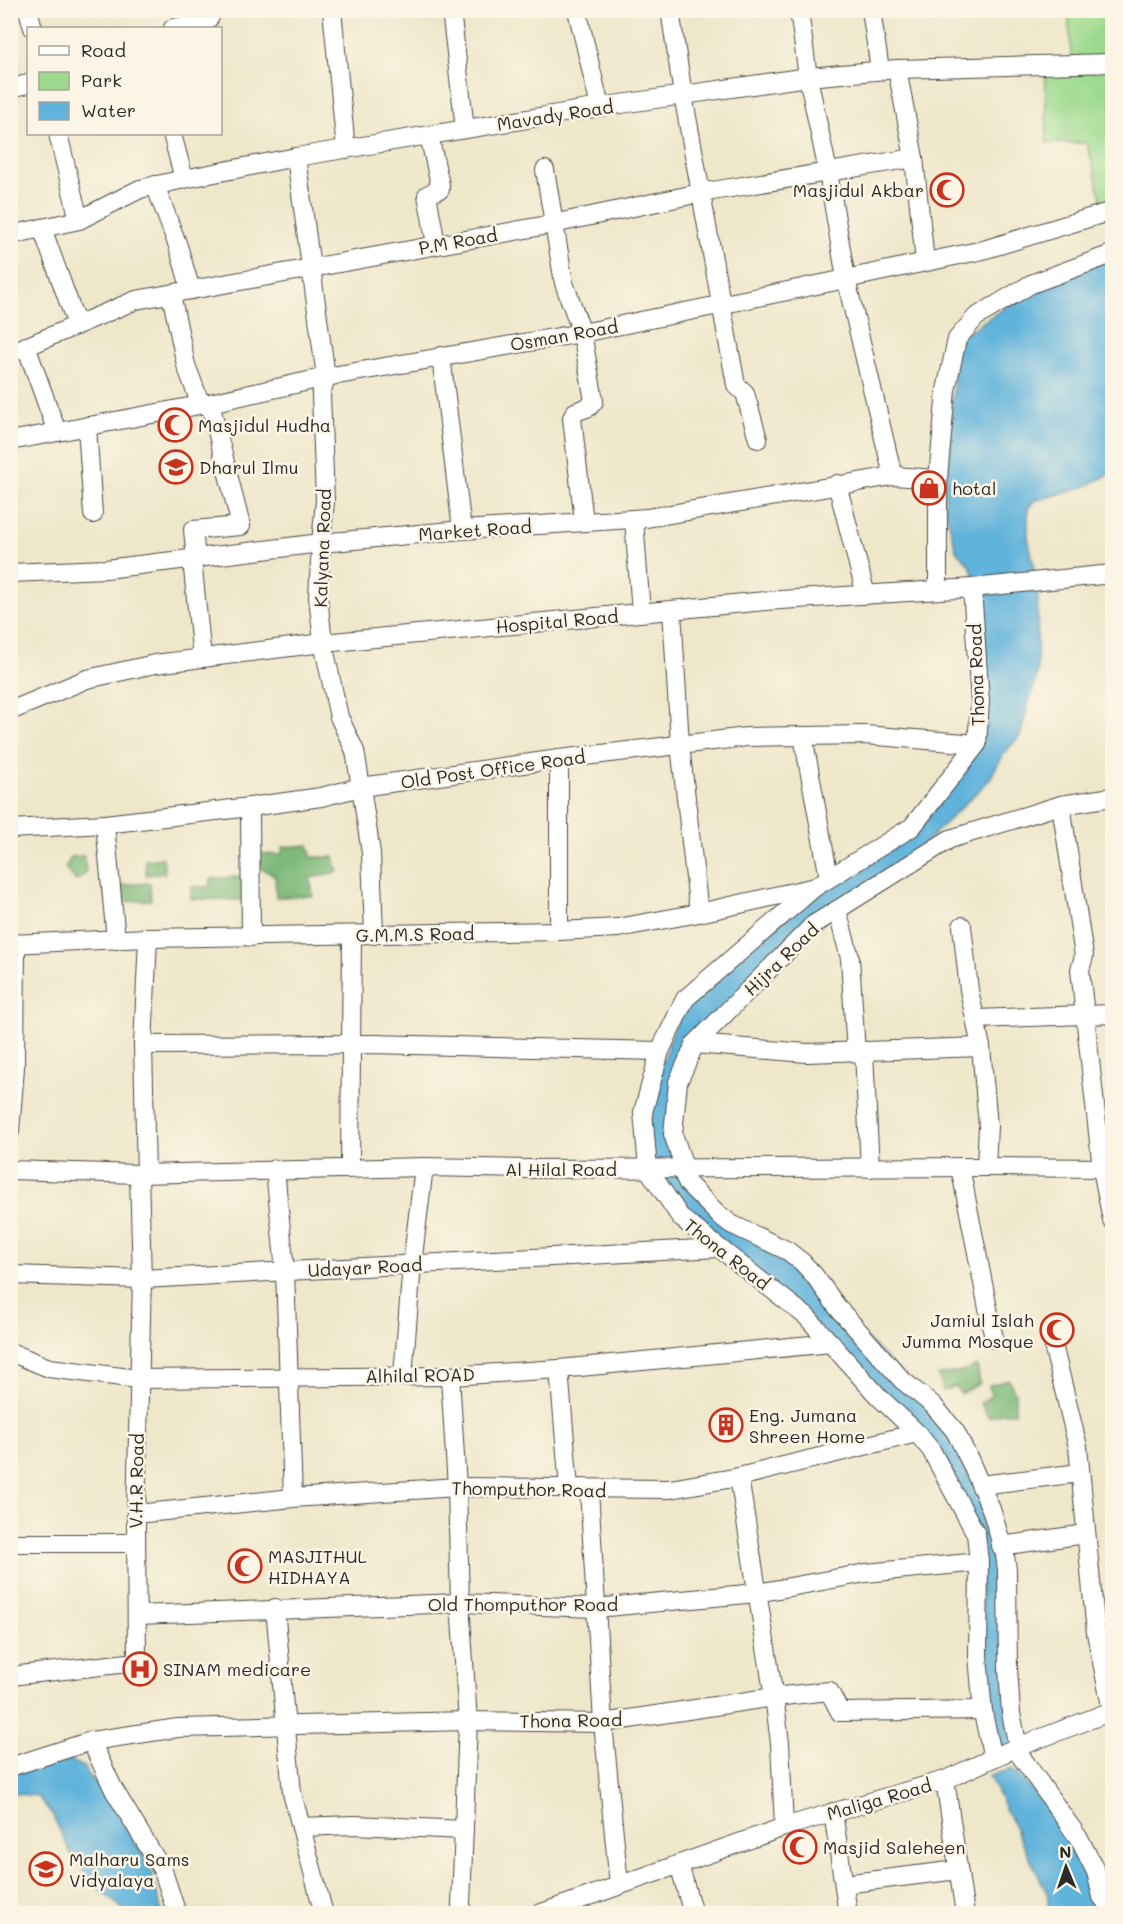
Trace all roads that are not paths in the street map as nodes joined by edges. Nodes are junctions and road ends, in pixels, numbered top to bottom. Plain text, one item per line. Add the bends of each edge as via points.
1 (28, 10) edge
2 (210, 10) edge
3 (332, 10) edge
4 (451, 10) edge
5 (577, 10) edge
6 (670, 10) edge
7 (799, 10) edge
8 (871, 10) edge
9 (33, 27) edge
10 (178, 27) edge
11 (1113, 63) edge
12 (889, 70) junction
13 (808, 77) junction
14 (27, 84) edge
15 (10, 88) edge
16 (683, 95) junction
17 (600, 107) junction
18 (465, 129) junction
19 (58, 135) edge
20 (172, 135) edge
21 (429, 135) junction
22 (346, 149) junction
23 (296, 157) junction
24 (914, 158) junction
25 (544, 170) dead end
26 (828, 172) junction
27 (184, 179) junction
28 (155, 185) junction
29 (700, 193) junction
30 (1113, 211) edge
31 (79, 220) junction
32 (553, 224) junction
33 (42, 228) junction
34 (10, 235) edge
35 (436, 244) junction
36 (1113, 254) edge
37 (925, 262) junction
38 (313, 270) junction
39 (846, 279) junction
40 (191, 290) junction
41 (171, 294) junction
42 (720, 305) junction
43 (76, 325) junction
44 (582, 333) junction
45 (18, 348) edge
46 (441, 356) junction
47 (326, 378) junction
48 (206, 404) junction
49 (87, 426) junction
50 (57, 432) junction
51 (758, 439) dead end
52 (10, 441) edge
53 (893, 476) junction
54 (938, 479) junction
55 (837, 484) junction
56 (93, 514) dead end
57 (634, 519) junction
58 (584, 522) junction
59 (462, 530) junction
60 (321, 543) junction
61 (194, 558) junction
62 (10, 573) edge
63 (1113, 574) edge
64 (972, 588) junction
65 (938, 590) junction
66 (866, 595) junction
67 (672, 610) junction
68 (641, 613) junction
69 (323, 644) junction
70 (202, 658) junction
71 (10, 711) edge
72 (803, 736) junction
73 (977, 744) junction
74 (680, 745) junction
75 (559, 759) junction
76 (362, 787) junction
77 (1113, 797) edge
78 (1061, 805) junction
79 (250, 807) junction
80 (105, 824) junction
81 (10, 829) edge
82 (822, 882) junction
83 (837, 910) junction
84 (699, 913) junction
85 (962, 926) dead end
86 (559, 931) junction
87 (352, 935) junction
88 (374, 935) junction
89 (251, 937) junction
90 (148, 938) junction
91 (116, 939) junction
92 (13, 943) edge
93 (1113, 1014) edge
94 (1084, 1015) junction
95 (976, 1019) junction
96 (350, 1044) junction
97 (695, 1044) junction
98 (143, 1045) junction
99 (981, 1047) junction
100 (660, 1052) junction
101 (860, 1053) junction
102 (10, 1131) edge
103 (350, 1167) junction
104 (424, 1167) junction
105 (960, 1167) junction
106 (986, 1167) junction
107 (870, 1168) junction
108 (1107, 1168) edge
109 (275, 1169) junction
110 (648, 1169) junction
111 (683, 1169) junction
112 (10, 1170) edge
113 (143, 1174) junction
114 (1113, 1220) edge
115 (718, 1248) junction
116 (412, 1264) junction
117 (285, 1271) junction
118 (10, 1275) edge
119 (142, 1279) junction
120 (994, 1339) dead end
121 (832, 1343) junction
122 (1054, 1349) dead end
123 (10, 1352) edge
124 (559, 1369) junction
125 (403, 1376) junction
126 (450, 1376) junction
127 (290, 1377) junction
128 (138, 1379) junction
129 (917, 1433) junction
130 (1080, 1473) junction
131 (739, 1477) junction
132 (980, 1485) junction
133 (457, 1487) junction
134 (569, 1489) junction
135 (589, 1490) junction
136 (293, 1498) junction
137 (136, 1514) junction
138 (1086, 1534) junction
139 (10, 1543) edge
140 (136, 1543) junction
141 (1001, 1546) junction
142 (979, 1562) junction
143 (757, 1593) junction
144 (460, 1603) junction
145 (275, 1608) junction
146 (596, 1608) junction
147 (137, 1615) junction
148 (10, 1676) edge
149 (774, 1696) junction
150 (983, 1710) junction
151 (1112, 1711) edge
152 (468, 1721) junction
153 (603, 1723) junction
154 (288, 1725) junction
155 (91, 1741) junction
156 (1016, 1748) junction
157 (993, 1758) junction
158 (10, 1767) edge
159 (945, 1780) junction
160 (833, 1812) junction
161 (301, 1827) junction
162 (784, 1827) junction
163 (464, 1830) junction
164 (679, 1864) junction
165 (958, 1870) junction
166 (844, 1884) junction
167 (619, 1885) junction
168 (574, 1908) edge
169 (462, 1909) edge
170 (1113, 1909) edge
171 (177, 1914) edge
172 (324, 1914) edge
173 (539, 1914) edge
174 (693, 1914) edge
175 (848, 1914) edge
176 (965, 1914) edge

1 - 9 street
2 - 10 street via 206,21
3 - 22 street
4 - 18 street
5 - 17 street
6 - 16 street
7 - 13 street
8 - 12 street
11 - 12 street, Mavady Road
12 - 13 street, Mavady Road
12 - 24 street
13 - 16 street, Mavady Road
13 - 26 street
14 - 15 street
16 - 17 street, Mavady Road
16 - 29 street
17 - 18 street, Mavady Road
18 - 21 street, Mavady Road
19 - 31 street
20 - 27 street
21 - 22 street, Mavady Road
21 - 35 street via 440,185 440,189 427,195
22 - 23 street, Mavady Road
23 - 27 street, Mavady Road
23 - 38 street, Kalyana Road
24 - 26 street, P.M Road
24 - 37 street
25 - 32 street
26 - 29 street, P.M Road
26 - 39 street
27 - 28 street, Mavady Road
28 - 31 street, Mavady Road
28 - 40 street
29 - 32 street, P.M Road
29 - 42 street
30 - 37 street, Osman Road via 983,250
31 - 33 street, Mavady Road
32 - 35 street, P.M Road
32 - 44 street via 564,283
33 - 34 street, Mavady Road
33 - 43 street
35 - 38 street, P.M Road
36 - 54 street via 1031,284 976,317 957,339 946,390
37 - 39 street, Osman Road
38 - 40 street, P.M Road
38 - 47 street, Kalyana Road
39 - 42 street, Osman Road
39 - 53 street
40 - 41 street, P.M Road
41 - 43 street, P.M Road via 136,300
41 - 48 street via 186,364
42 - 44 street, Osman Road
42 - 51 street via 736,385 745,393
43 - 45 street, P.M Road
44 - 46 street, Osman Road
44 - 58 street via 594,401 572,418
45 - 50 street
46 - 47 street, Osman Road
46 - 59 street
47 - 48 street, Osman Road
47 - 60 street, Kalyana Road via 321,394 326,501
48 - 49 street, Osman Road
48 - 61 street via 241,526 193,530
49 - 50 street, Osman Road
49 - 56 street
50 - 52 street, Osman Road
53 - 54 street, Market Road
53 - 55 street, Market Road
54 - 65 street
55 - 57 street, Market Road
55 - 66 street
57 - 58 street, Market Road
57 - 68 street
58 - 59 street, Market Road
59 - 60 street, Market Road
60 - 61 street, Market Road
60 - 69 street, Kalyana Road via 318,597
61 - 62 street, Market Road via 106,569
61 - 70 street
63 - 64 street, Hospital Road
64 - 65 street, Hospital Road
64 - 73 street, Thona Road via 980,702
65 - 66 street, Hospital Road
66 - 67 street, Hospital Road
67 - 68 street, Hospital Road
67 - 74 street
68 - 69 street, Hospital Road
69 - 70 street, Hospital Road
69 - 76 street, Kalyana Road via 339,717 355,751
70 - 71 street, Hospital Road via 87,679
72 - 73 street, Old Post Office Road via 865,735
72 - 74 street, Old Post Office Road via 747,737
72 - 82 street
73 - 82 street, Thona Road via 912,827
74 - 75 street, Old Post Office Road
74 - 84 street
75 - 76 street, Old Post Office Road
75 - 86 street
76 - 79 street, Old Post Office Road
76 - 88 street, Kalyana Road via 371,853
77 - 78 street, Hijra Road
78 - 83 street, Hijra Road via 951,839
78 - 94 street via 1084,956 1080,970
79 - 80 street, Old Post Office Road
79 - 89 street
80 - 81 street, Old Post Office Road
80 - 91 street
82 - 84 street, G.M.M.S Road
82 - 100 street, Thona Road via 685,999
83 - 97 street, Hijra Road via 813,925
83 - 101 street via 850,958
84 - 86 street, G.M.M.S Road via 618,928
85 - 95 street
86 - 88 street, G.M.M.S Road
87 - 88 street, G.M.M.S Road
87 - 89 street, G.M.M.S Road
87 - 96 street
89 - 90 street, G.M.M.S Road
90 - 91 street, G.M.M.S Road
90 - 98 street
91 - 92 street, G.M.M.S Road
92 - 102 street via 15,1068
93 - 94 street
94 - 95 street
94 - 108 street
95 - 99 street
96 - 98 street
96 - 100 street
96 - 103 street
97 - 101 street
97 - 111 street, Hijra Road via 678,1082 673,1134
98 - 113 street
99 - 101 street
99 - 106 street via 988,1126
100 - 110 street, Thona Road via 644,1112
101 - 107 street
103 - 104 street, Al Hilal Road
103 - 109 street, Al Hilal Road
104 - 110 street, Al Hilal Road
104 - 116 street
105 - 106 street, Al Hilal Road
105 - 107 street, Al Hilal Road
105 - 120 street
106 - 108 street, Al Hilal Road
107 - 111 street, Al Hilal Road
108 - 114 street
109 - 113 street, Al Hilal Road
109 - 117 street
110 - 111 street, Al Hilal Road
110 - 115 street, Thona Road via 681,1218
111 - 132 street, Hijra Road via 688,1184 718,1214 802,1262 902,1380 933,1404 955,1431
112 - 113 street, Al Hilal Road
113 - 119 street, V.H.R Road
115 - 116 street, Udayar Road
115 - 121 street, Thona Road via 807,1317
116 - 117 street, Udayar Road
116 - 125 street
117 - 119 street, Udayar Road
117 - 127 street
118 - 119 street, Udayar Road
119 - 128 street, V.H.R Road
121 - 124 street, Alhilal ROAD
121 - 129 street, Thona Road
122 - 130 street via 1078,1447
123 - 128 street, Alhilal ROAD via 49,1368
124 - 126 street, Alhilal ROAD
124 - 134 street
125 - 126 street, Alhilal ROAD
125 - 127 street, Alhilal ROAD
126 - 133 street
127 - 128 street, Alhilal ROAD
127 - 136 street
128 - 137 street, V.H.R Road
129 - 131 street, Thomputhor Road
129 - 142 street, Thona Road via 931,1450 975,1532
130 - 132 street
130 - 138 street
131 - 135 street, Thomputhor Road via 670,1489
131 - 143 street
132 - 141 street, Hijra Road
133 - 134 street, Thomputhor Road
133 - 136 street, Thomputhor Road
133 - 144 street
134 - 135 street, Thomputhor Road
135 - 146 street
136 - 137 street, Thomputhor Road
137 - 140 street, V.H.R Road
138 - 141 street
138 - 151 street via 1096,1633
139 - 140 street
140 - 147 street, V.H.R Road
141 - 156 street, Hijra Road via 1007,1570 1007,1636
142 - 143 street, Old Thomputhor Road via 866,1573
142 - 150 street, Thona Road via 978,1656
143 - 146 street, Old Thomputhor Road
143 - 149 street
144 - 145 street, Old Thomputhor Road
144 - 146 street, Old Thomputhor Road
144 - 152 street
145 - 147 street, Old Thomputhor Road
145 - 154 street
146 - 153 street
147 - 148 street, V.H.R Road via 137,1662
149 - 150 street, Thona Road via 829,1691 840,1712
149 - 153 street, Thona Road
149 - 162 street
150 - 157 street, Thona Road
151 - 156 street, Maliga Road
152 - 153 street, Thona Road
152 - 154 street, Thona Road
152 - 163 street
153 - 167 street
154 - 155 street, Thona Road via 177,1728
154 - 161 street via 292,1793
155 - 158 street, Thona Road
155 - 171 street via 114,1790 163,1871
156 - 157 street, Maliga Road
156 - 170 street via 1080,1840 1096,1872 1102,1897
157 - 159 street, Maliga Road
159 - 160 street, Maliga Road
159 - 165 street
160 - 162 street, Maliga Road
160 - 166 street
161 - 163 street
161 - 172 street
162 - 164 street, Maliga Road
163 - 169 street
164 - 167 street, Maliga Road
164 - 174 street
165 - 166 street
165 - 176 street
166 - 175 street
167 - 168 street, Maliga Road
168 - 173 street, Maliga Road

